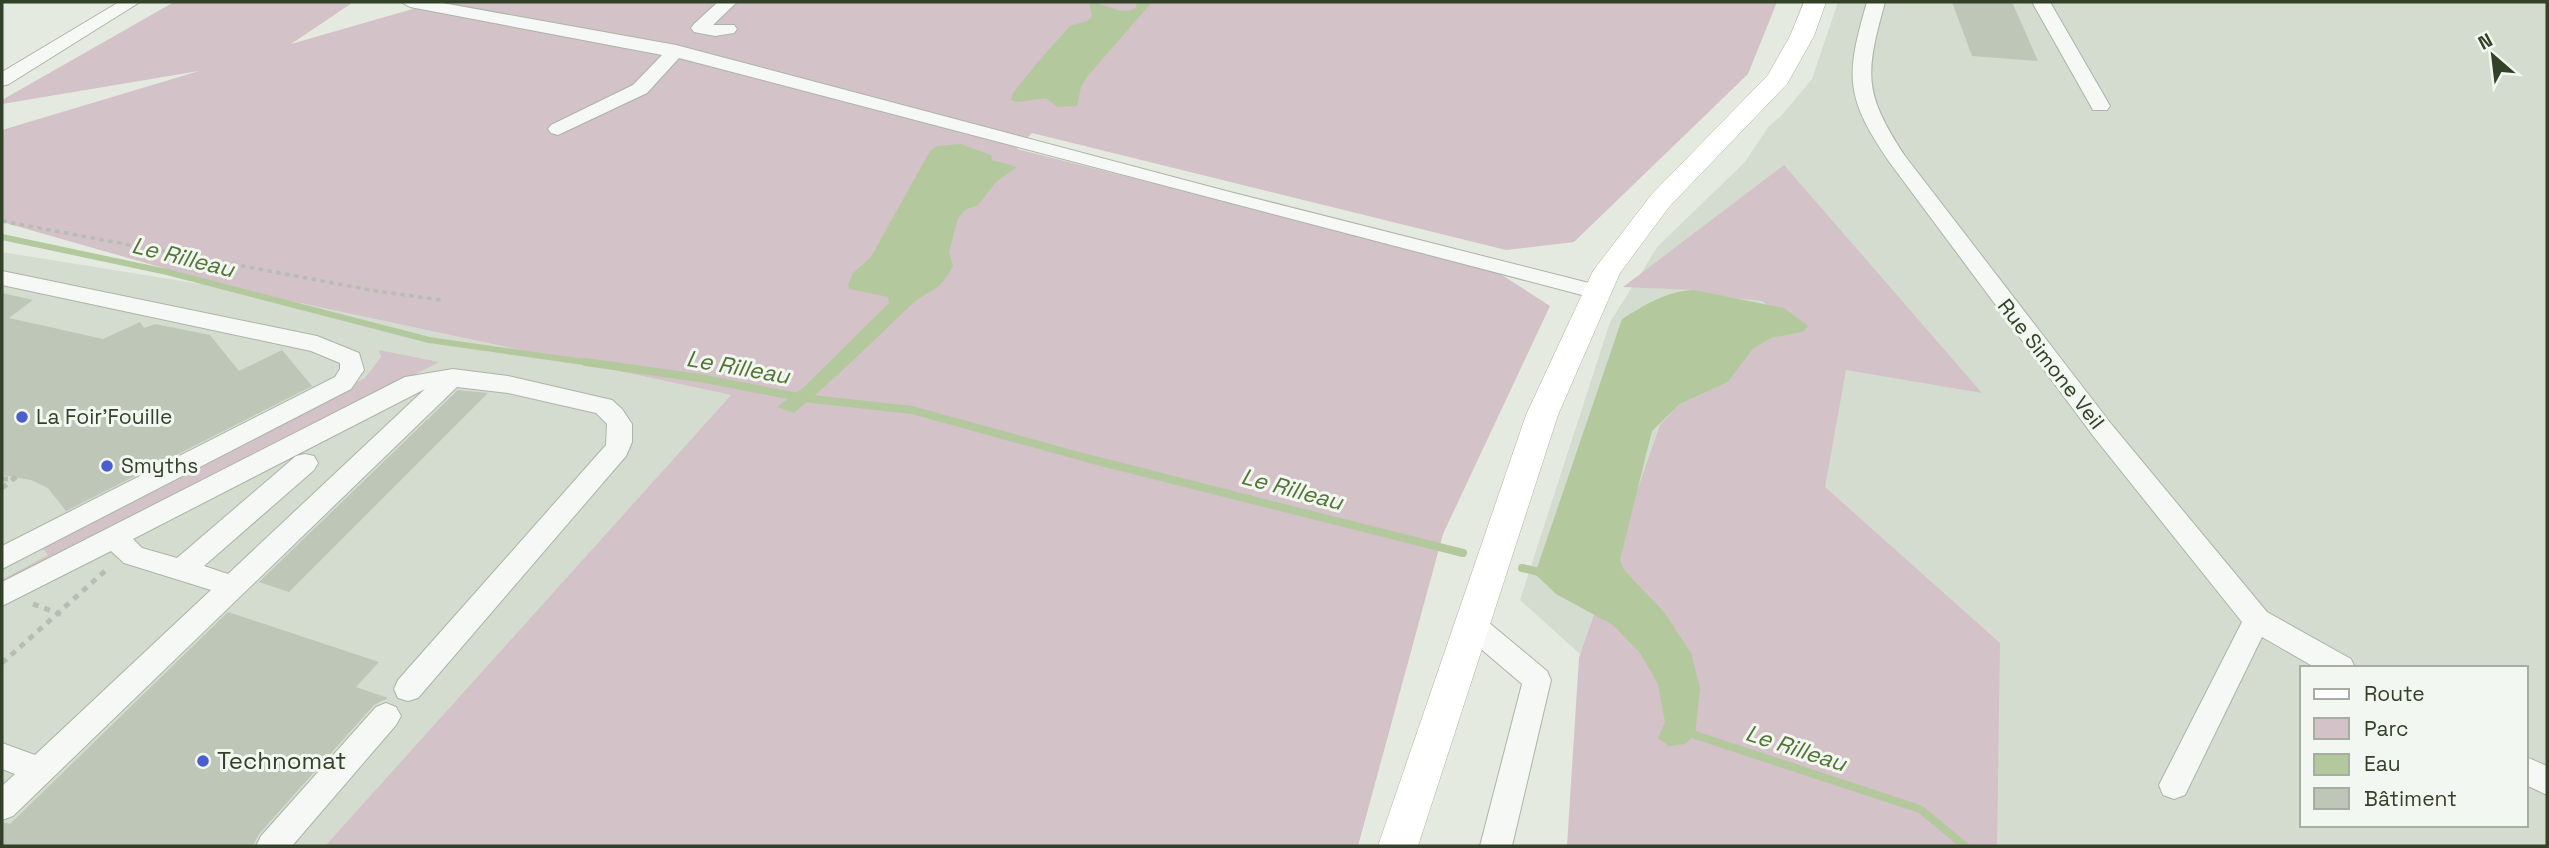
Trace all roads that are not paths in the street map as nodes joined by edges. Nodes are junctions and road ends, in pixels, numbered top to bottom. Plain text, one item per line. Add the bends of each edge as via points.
1 (131, 2) edge
2 (410, 2) edge
3 (728, 2) edge
4 (1815, 2) edge
5 (1876, 2) edge
6 (2041, 2) edge
7 (728, 29) dead end
8 (676, 51) junction
9 (2, 80) edge
10 (2099, 106) dead end
11 (558, 129) dead end
12 (2, 278) edge
13 (1597, 292) junction
14 (453, 377) junction
15 (305, 463) dead end
16 (114, 537) junction
17 (2, 558) edge
18 (181, 570) junction
19 (233, 586) junction
20 (13, 598) edge
21 (2257, 620) junction
22 (1471, 624) junction
23 (2338, 666) edge
24 (408, 689) dead end
25 (386, 716) dead end
26 (2, 756) edge
27 (40, 770) junction
28 (2528, 771) edge
29 (2547, 781) edge
30 (2174, 785) dead end
31 (2, 806) edge
32 (271, 846) edge
33 (1398, 846) edge
34 (1496, 846) edge

1 - 9 street
2 - 8 street
3 - 7 street via 700,27
4 - 13 main road via 1778,79 1660,201 1631,236
5 - 21 street, Rue Simone Veil via 1861,60 1860,85 1869,112 1897,159 2103,430
6 - 10 street
8 - 11 street via 640,89
8 - 13 street
12 - 17 street via 317,344 351,359 352,370 343,383
13 - 22 main road via 1542,415
14 - 16 street via 413,383
14 - 19 street
14 - 24 street via 603,406 619,421 622,436 617,449
15 - 18 street
16 - 18 street via 133,556
16 - 20 street
18 - 19 street
19 - 27 street
21 - 23 street, Rue Simone Veil
21 - 30 street
22 - 33 main road
22 - 34 street via 1537,680
25 - 32 street
26 - 27 street
27 - 31 street
28 - 29 street

